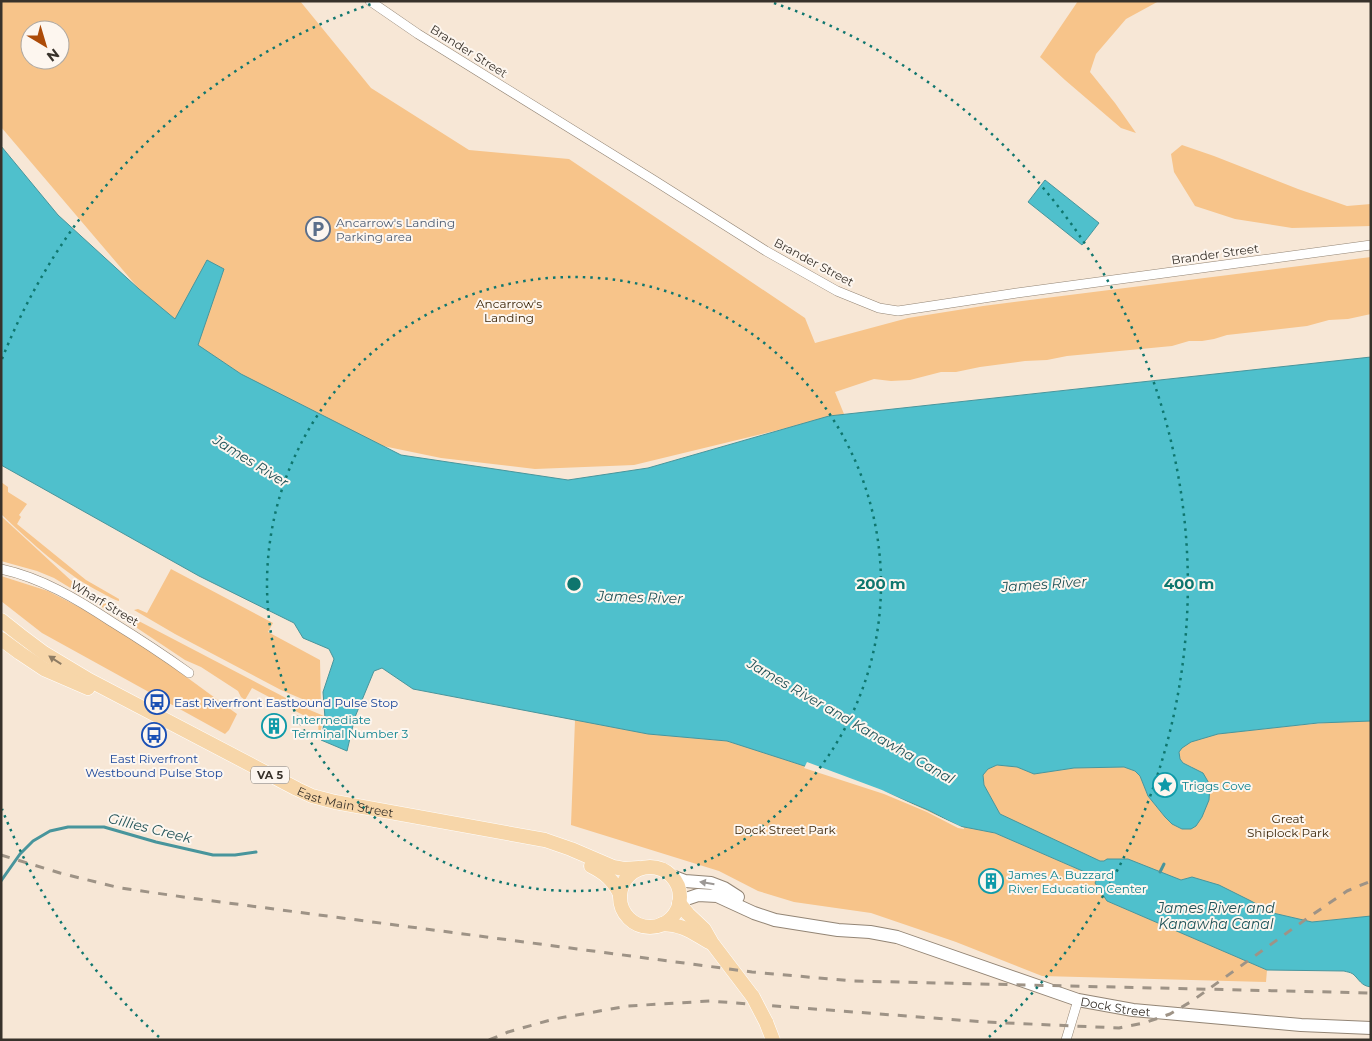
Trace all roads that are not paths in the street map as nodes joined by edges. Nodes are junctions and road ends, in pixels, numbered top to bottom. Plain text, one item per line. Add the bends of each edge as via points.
1 (370, 1) edge
2 (1371, 245) edge
3 (1, 569) edge
4 (1, 620) edge
5 (1, 639) edge
6 (189, 673) dead end
7 (639, 868) junction
8 (672, 876) junction
9 (620, 894) junction
10 (680, 902) junction
11 (662, 924) junction
12 (870, 932) junction
13 (712, 943) junction
14 (1078, 1000) junction
15 (1371, 1028) edge
16 (773, 1040) edge
17 (1066, 1040) edge

1 - 2 street, Brander Street via 766,251 837,291 879,308 898,311
3 - 6 street, Wharf Street via 61,591
7 -> 4 main road, East Main Street / VA 5 via 612,867 544,840 312,796 77,673
5 - 9 main road, East Main Street / VA 5 via 44,669 84,686 303,801 329,809 545,849 603,872
7 - 8 main road, VA 5 via 653,866
7 - 9 main road via 628,876
8 - 10 main road, VA 5 via 680,891
12 -> 8 main road, Dock Street via 767,910 717,885
9 - 11 main road, VA 5 via 620,904 628,918 642,926
10 - 11 main road via 671,918
10 - 12 main road, Dock Street via 698,895 717,896 775,920
10 - 13 main road, VA 5
11 - 13 main road, VA 5 via 686,928
12 - 14 main road, Dock Street via 908,940
13 - 16 main road, VA 5, bridge via 753,997
14 - 15 main road, Dock Street via 1134,1010
14 - 17 street

